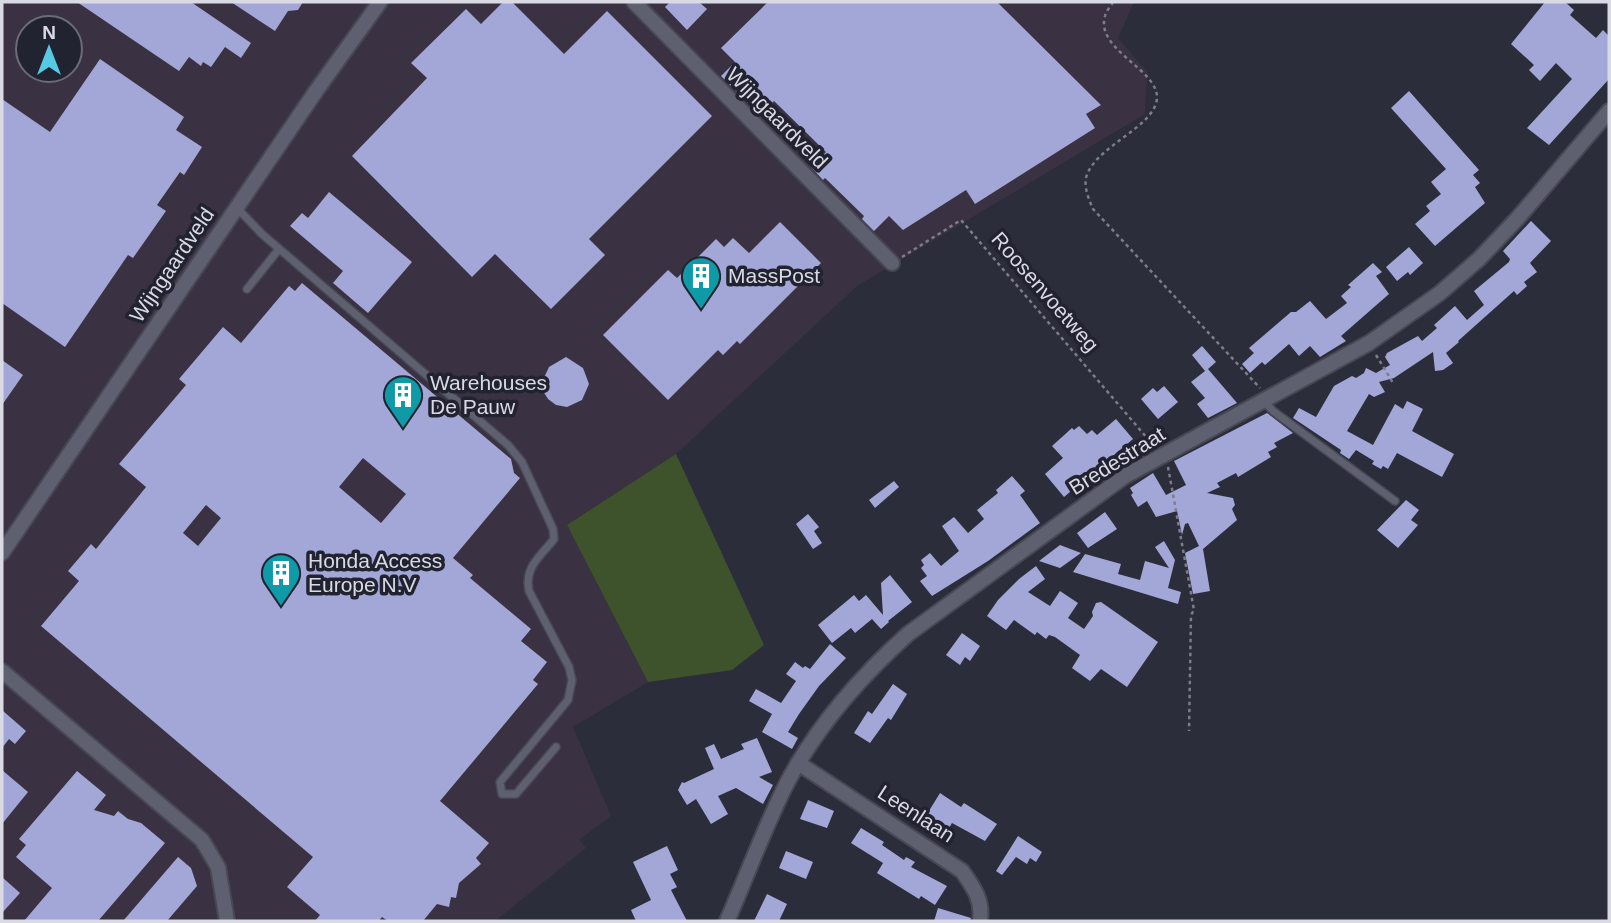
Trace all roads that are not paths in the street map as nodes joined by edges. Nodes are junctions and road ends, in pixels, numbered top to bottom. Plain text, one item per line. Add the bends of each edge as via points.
1 (380, 2) edge
2 (634, 2) edge
3 (1609, 111) edge
4 (236, 208) junction
5 (279, 248) junction
6 (892, 263) road end
7 (247, 289) dead end
8 (1267, 399) junction
9 (1395, 501) dead end
10 (2, 553) edge
11 (2, 671) edge
12 (556, 747) dead end
13 (798, 763) junction
14 (227, 921) edge
15 (727, 921) edge
16 (980, 921) edge

1 - 4 street, Wijngaardveld
2 - 6 street, Wijngaardveld
3 - 8 street, Bredestraat via 1517,219 1440,293 1369,343
4 - 5 lane
4 - 10 street, Wijngaardveld
5 - 7 lane
5 - 12 lane via 508,444 522,462 554,539 530,568 529,592 572,680 568,700 500,782 502,794 516,794
8 - 9 lane via 1273,411
8 - 13 street, Bredestraat via 1104,491 908,634 845,697
11 - 14 street via 202,840 218,867
13 - 15 street, Bredestraat
13 - 16 street, Leenlaan via 962,871 978,893

